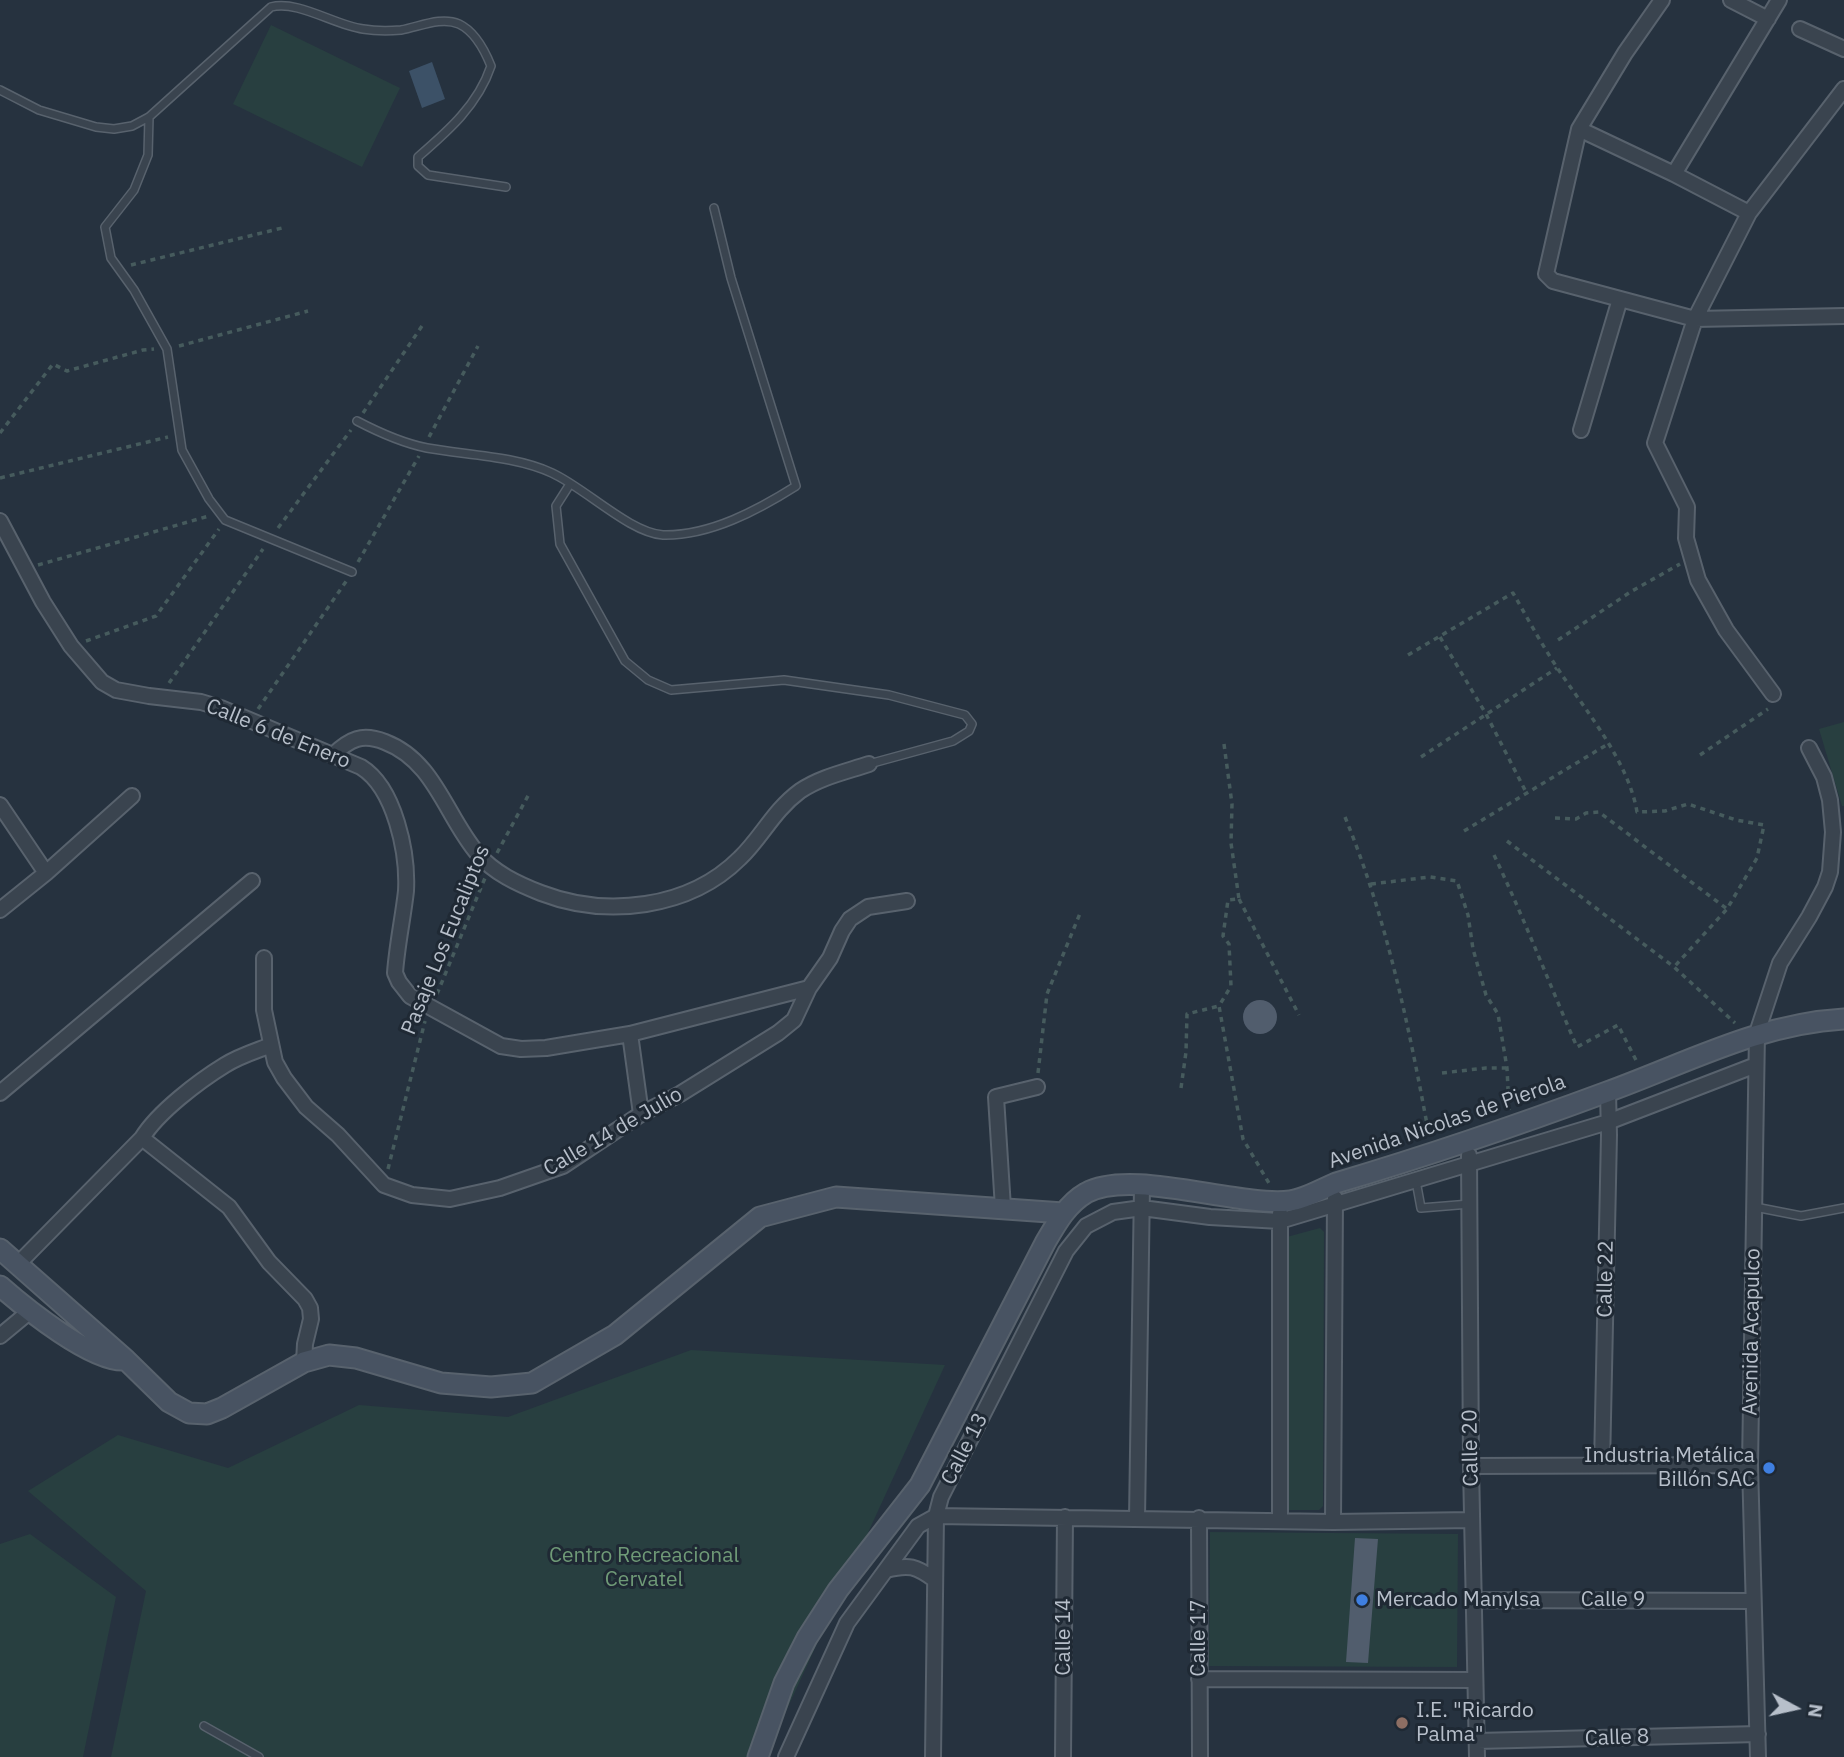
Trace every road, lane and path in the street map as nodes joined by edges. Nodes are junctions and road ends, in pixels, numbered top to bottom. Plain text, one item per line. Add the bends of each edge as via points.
1 (1662, 0) edge
2 (1731, 0) edge
3 (1779, 0) edge
4 (1768, 19) junction
5 (1800, 29) dead end
6 (1844, 49) edge
7 (1844, 89) edge
8 (0, 90) edge
9 (149, 117) junction
10 (1579, 129) junction
11 (1674, 174) junction
12 (506, 187) dead end
13 (714, 208) dead end
14 (1749, 214) junction
15 (282, 228) dead end
16 (119, 268) junction
17 (1620, 299) junction
18 (309, 311) dead end
19 (1844, 316) edge
20 (1695, 319) junction
21 (424, 323) dead end
22 (478, 346) dead end
23 (167, 349) junction
24 (358, 421) junction
25 (1581, 430) dead end
26 (0, 433) edge
27 (179, 434) junction
28 (424, 447) junction
29 (0, 478) edge
30 (570, 484) junction
31 (220, 513) junction
32 (225, 520) junction
33 (0, 521) edge
34 (271, 538) junction
35 (1691, 560) junction
36 (26, 568) junction
37 (352, 572) junction
38 (1440, 636) junction
39 (1558, 640) dead end
40 (71, 646) junction
41 (1408, 655) dead end
42 (1558, 668) junction
43 (160, 696) junction
44 (1772, 701) joint
45 (1486, 714) junction
46 (251, 718) junction
47 (1224, 744) dead end
48 (1608, 744) junction
49 (1809, 748) dead end
50 (334, 755) junction
51 (1700, 755) dead end
52 (1421, 757) dead end
53 (869, 764) joint
54 (529, 794) dead end
55 (1527, 794) junction
56 (132, 796) dead end
57 (0, 805) edge
58 (1345, 817) dead end
59 (1555, 818) dead end
60 (1464, 831) dead end
61 (1507, 841) dead end
62 (1494, 855) dead end
63 (490, 866) junction
64 (46, 873) junction
65 (252, 881) dead end
66 (1371, 884) junction
67 (1239, 900) junction
68 (907, 901) dead end
69 (1727, 909) junction
70 (0, 910) edge
71 (1081, 911) dead end
72 (264, 958) dead end
73 (1674, 967) junction
74 (809, 988) junction
75 (1219, 1006) junction
76 (432, 1007) junction
77 (1299, 1015) dead end
78 (1844, 1019) edge
79 (630, 1034) junction
80 (1752, 1035) junction
81 (271, 1045) junction
82 (1756, 1065) junction
83 (1507, 1068) junction
84 (1442, 1073) dead end
85 (1646, 1077) junction
86 (1037, 1087) joint
87 (1181, 1088) dead end
88 (1608, 1092) junction
89 (0, 1093) edge
90 (641, 1114) junction
91 (1608, 1122) junction
92 (1509, 1126) junction
93 (142, 1138) junction
94 (1469, 1140) junction
95 (1432, 1152) junction
96 (1469, 1163) junction
97 (1416, 1181) junction
98 (1336, 1183) junction
99 (384, 1185) junction
100 (1142, 1186) junction
101 (1470, 1204) junction
102 (1335, 1205) junction
103 (1754, 1206) junction
104 (1003, 1208) junction
105 (1142, 1208) junction
106 (1844, 1208) edge
107 (1280, 1211) junction
108 (1063, 1213) junction
109 (0, 1249) edge
110 (17, 1265) junction
111 (0, 1286) edge
112 (29, 1312) junction
113 (0, 1336) edge
114 (126, 1360) junction
115 (304, 1362) junction
116 (1602, 1465) junction
117 (1750, 1465) junction
118 (1471, 1466) junction
119 (936, 1517) junction
120 (1065, 1517) junction
121 (1137, 1518) junction
122 (1199, 1518) junction
123 (1280, 1520) junction
124 (1472, 1520) junction
125 (1333, 1522) junction
126 (886, 1570) junction
127 (935, 1580) junction
128 (1474, 1600) junction
129 (1753, 1601) junction
130 (1199, 1679) junction
131 (1475, 1680) junction
132 (204, 1726) dead end
133 (1758, 1734) junction
134 (1477, 1741) junction
135 (259, 1757) edge
136 (758, 1757) edge
137 (786, 1757) edge
138 (933, 1757) edge
139 (1063, 1757) edge
140 (1200, 1757) edge
141 (1477, 1757) edge
142 (1758, 1757) edge

1 - 10 street
2 - 4 street
3 - 4 street
4 - 11 street
5 - 6 street
7 - 14 street
8 - 9 lane via 39,110 105,129 132,126
9 - 12 lane via 271,7 292,5 364,29 397,30 451,22 469,32 491,66 479,94 454,126 418,157 418,166 428,175
9 - 16 lane via 148,155 134,190 105,227 111,258
10 - 11 street
10 - 17 street via 1546,274 1553,281
11 - 14 street
13 - 30 lane via 796,486 761,508 704,530 662,535 638,529
14 - 20 street
15 - 16 path
16 - 23 lane
17 - 20 street
17 - 25 street
18 - 23 path
19 - 20 street
20 - 35 street via 1655,443 1687,507
21 - 24 path
22 - 28 path
23 - 26 path via 143,350 67,371 53,364
23 - 27 lane
24 - 28 lane via 384,436
24 - 34 path
27 - 29 path
27 - 31 lane via 182,450
28 - 30 lane via 509,461 551,472
28 - 37 path
30 - 53 lane via 556,506 560,544 625,661 648,680 671,690 784,680 889,695 965,715 972,724 953,741
31 - 32 lane
31 - 36 path
32 - 34 lane
32 - 40 path via 156,616
33 - 36 street, Calle 6 de Enero
34 - 37 lane
34 - 43 path
35 - 39 path via 1675,565
35 - 44 street via 1726,630
36 - 40 street, Calle 6 de Enero
37 - 46 path
38 - 41 path
38 - 42 path via 1513,593
38 - 45 path
40 - 43 street, Calle 6 de Enero via 102,682 116,690
42 - 45 path
42 - 48 path
43 - 46 street, Calle 6 de Enero via 201,702
44 - 51 path
45 - 52 path
45 - 55 path
46 - 50 street, Calle 6 de Enero
47 - 67 path
48 - 55 path
48 - 69 path via 1634,794 1637,812 1688,804 1764,825 1756,858
49 - 80 street, Avenida Acapulco via 1830,800 1830,872 1780,963
50 - 63 street via 347,742 366,736 401,750 421,767 470,844
50 - 76 street, Calle 6 de Enero via 368,771 393,811 406,890 395,973 404,990
53 - 63 street via 828,776 801,791 777,811 732,866 669,899 615,907 580,904 542,893
54 - 63 path, Pasaje Los Eucaliptos
55 - 60 path
56 - 64 street
57 - 64 street
58 - 66 path
59 - 69 path via 1576,819 1599,812
61 - 73 path
62 - 85 path via 1577,1047 1618,1025
63 - 76 path, Pasaje Los Eucaliptos
64 - 70 street
65 - 89 street
66 - 83 path via 1430,877 1457,881 1486,995 1497,1014
66 - 95 path via 1405,1008
67 - 75 path via 1228,900 1223,936 1229,944 1231,986
67 - 77 path
68 - 74 street, Calle 14 de Julio via 868,907 855,914
69 - 73 path
71 - 86 path via 1047,994
72 - 81 street, Calle 14 de Julio via 264,1010
73 - 80 path
74 - 79 street, Calle 6 de Enero
74 - 90 street, Calle 14 de Julio via 794,1020 778,1033
75 - 87 path via 1187,1014
75 - 107 path via 1244,1139
76 - 79 street, Calle 6 de Enero via 511,1048 545,1048
76 - 99 path, Pasaje Los Eucaliptos
78 - 80 street, Avenida Nicolas de Pierola
79 - 90 street
80 - 82 street, Avenida Acapulco
80 - 85 street, Avenida Nicolas de Pierola
81 - 93 street via 219,1069 160,1115
81 - 99 street, Calle 14 de Julio via 284,1078 306,1107
82 - 91 street, Calle 13
82 - 103 street, Avenida Acapulco
83 - 84 path
83 - 92 path
85 - 88 street, Avenida Nicolas de Pierola
86 - 104 street via 996,1097
88 - 91 street, Calle 22
88 - 92 street, Avenida Nicolas de Pierola
90 - 99 street, Calle 14 de Julio via 563,1166 478,1194 430,1199
91 - 96 street, Calle 13
91 - 116 street, Calle 22
92 - 94 street, Avenida Nicolas de Pierola
93 - 110 street
93 - 115 street via 229,1207 269,1262 305,1299 311,1319
94 - 95 street, Avenida Nicolas de Pierola
94 - 96 street, Calle 20
95 - 98 street, Avenida Nicolas de Pierola
96 - 97 street, Calle 13
96 - 101 street, Calle 20
97 - 101 lane via 1421,1208
97 - 102 street, Calle 13
98 - 102 street
98 - 107 street, Avenida Nicolas de Pierola
100 - 105 street
100 - 107 street, Avenida Nicolas de Pierola
100 - 108 street, Avenida Nicolas de Pierola via 1087,1193
101 - 118 street, Calle 20
102 - 107 street, Calle 13
102 - 125 street
103 - 106 lane via 1801,1216
103 - 117 street, Avenida Acapulco
104 - 108 street
104 - 115 street via 836,1197 760,1217 615,1335 532,1382 491,1387 441,1382 356,1357 329,1355
105 - 107 street, Calle 13 via 1210,1217
105 - 119 street, Calle 13 via 1113,1212 1086,1226 1066,1251 941,1497
105 - 121 street
107 - 123 street
108 - 136 street via 920,1485 838,1590 807,1638 784,1683
109 - 110 street
110 - 114 street
111 - 112 street
112 - 113 street
112 - 114 street via 97,1354
114 - 115 street via 169,1402 189,1413 207,1414
116 - 117 street
116 - 118 street
117 - 129 street, Avenida Acapulco
118 - 124 street, Calle 20
119 - 120 street
119 - 126 street via 918,1527
119 - 127 street, Calle 13
120 - 121 street
120 - 139 street, Calle 14
121 - 122 street
122 - 123 street
122 - 130 street, Calle 17
123 - 125 street
124 - 125 street
124 - 128 street, Calle 20
126 - 127 street via 916,1568
126 - 137 street via 846,1622
127 - 138 street, Calle 13
128 - 129 street, Calle 9
128 - 131 street, Calle 20
129 - 133 street, Avenida Acapulco
130 - 131 street
130 - 140 street, Calle 17
131 - 134 street, Calle 20
132 - 135 lane
133 - 134 street, Calle 8
133 - 142 street, Avenida Acapulco
134 - 141 street, Calle 20

